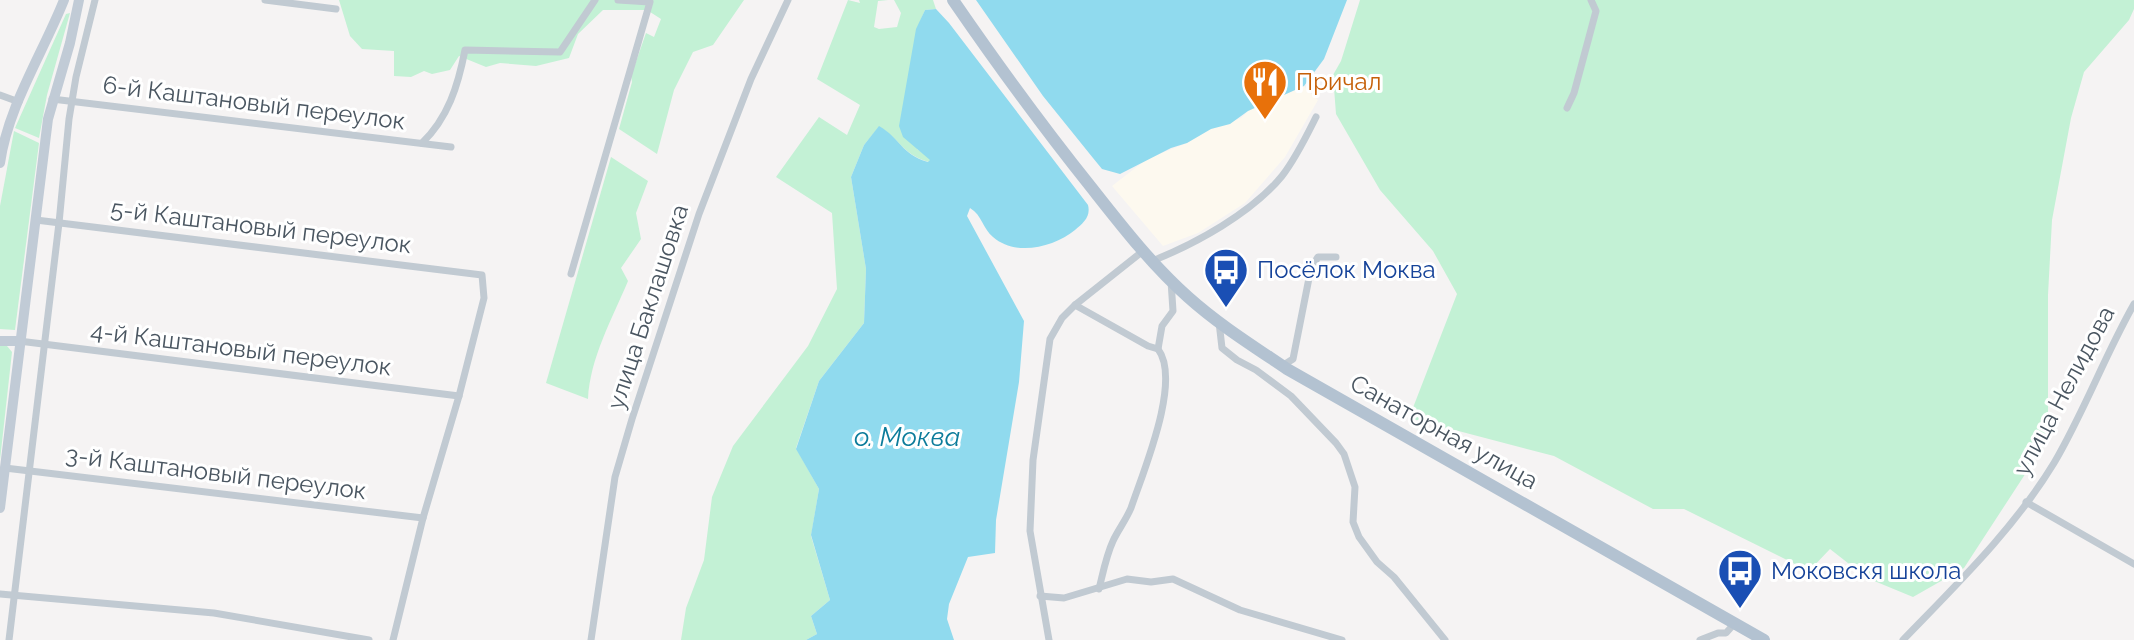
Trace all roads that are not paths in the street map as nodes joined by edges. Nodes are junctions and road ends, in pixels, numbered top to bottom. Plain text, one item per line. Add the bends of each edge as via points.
1 (95, 0) edge
2 (265, 0) edge
3 (595, 0) edge
4 (618, 0) edge
5 (788, 0) edge
6 (953, 0) edge
7 (1591, 0) edge
8 (63, 3) edge
9 (78, 4) edge
10 (336, 9) dead end
11 (0, 95) edge
12 (52, 99) junction
13 (71, 101) junction
14 (19, 102) junction
15 (1567, 108) dead end
16 (1316, 117) dead end
17 (422, 143) junction
18 (451, 147) dead end
19 (0, 163) edge
20 (36, 220) junction
21 (59, 223) junction
22 (1147, 256) junction
23 (1336, 257) dead end
24 (571, 274) dead end
25 (1171, 281) junction
26 (2134, 304) edge
27 (1075, 305) junction
28 (1219, 322) junction
29 (0, 341) edge
30 (19, 341) junction
31 (45, 345) junction
32 (1158, 349) junction
33 (1282, 366) junction
34 (459, 396) junction
35 (5, 468) junction
36 (29, 471) junction
37 (2026, 502) junction
38 (0, 508) edge
39 (423, 518) junction
40 (2134, 564) edge
41 (1099, 589) junction
42 (0, 594) edge
43 (14, 595) junction
44 (1040, 596) junction
45 (1735, 623) junction
46 (9, 640) edge
47 (369, 640) edge
48 (393, 640) edge
49 (591, 640) edge
50 (1049, 640) edge
51 (1342, 640) edge
52 (1445, 640) edge
53 (1700, 640) edge
54 (1764, 640) edge
55 (1903, 640) edge

1 - 13 street
2 - 10 street
3 - 17 street via 560,52 465,50 448,109
4 - 24 street via 650,2
5 - 49 street, улица Баклашовка via 699,214 632,419 615,477
6 - 22 main road, Санаторная улица via 1022,98
7 - 15 street via 1596,11
8 - 9 main road
8 - 14 main road
9 - 12 main road
11 - 14 street
12 - 13 street, 6-й Каштановый переулок
12 - 20 main road
13 - 17 street, 6-й Каштановый переулок
13 - 21 street
14 - 19 main road
16 - 22 street via 1281,178 1255,202 1209,233
17 - 18 street, 6-й Каштановый переулок
20 - 21 street, 5-й Каштановый переулок
20 - 30 main road
21 - 31 street
21 - 34 street, 5-й Каштановый переулок via 482,275 484,298
22 - 25 main road, Санаторная улица
22 - 27 street
23 - 33 street via 1318,257 1311,268 1293,359
25 - 28 main road, Санаторная улица
25 - 32 street via 1173,311 1162,326
26 - 37 street, улица Нелидова via 2053,464
27 - 32 street
27 - 44 street via 1050,339 1033,460 1030,531
28 - 33 main road, Санаторная улица
28 - 52 street via 1222,348 1291,396 1344,454 1355,487 1353,522 1359,537
29 - 30 main road
30 - 31 street, 4-й Каштановый переулок
30 - 35 main road
31 - 34 street, 4-й Каштановый переулок
31 - 36 street
32 - 41 street via 1168,376 1164,406
33 - 45 main road, Санаторная улица
34 - 39 street
35 - 36 street, 3-й Каштановый переулок
35 - 38 main road
36 - 39 street, 3-й Каштановый переулок
36 - 43 street
37 - 40 street
37 - 55 street, улица Нелидова
39 - 48 street
41 - 44 street via 1064,598
41 - 51 street via 1127,579 1173,579 1240,610
42 - 43 street
43 - 46 street
43 - 47 street via 214,613
44 - 50 street
45 - 53 street via 1726,633
45 - 54 main road, Санаторная улица

